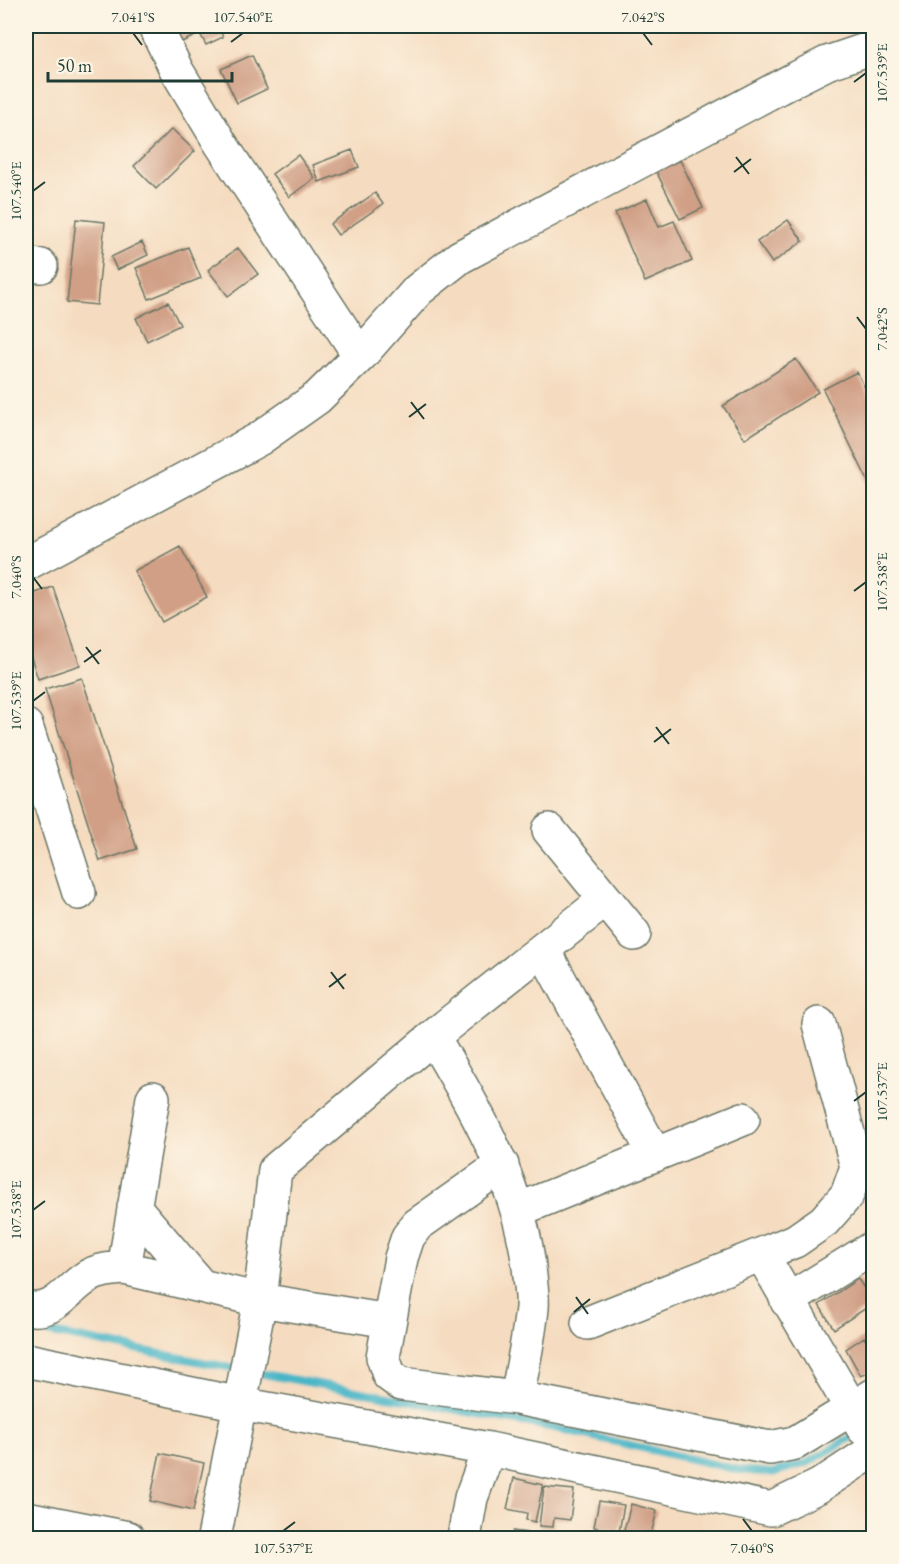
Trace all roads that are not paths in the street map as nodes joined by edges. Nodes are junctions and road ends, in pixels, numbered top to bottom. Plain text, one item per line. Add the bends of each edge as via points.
1 (155, 26) edge
2 (873, 47) edge
3 (360, 356) junction
4 (26, 564) edge
5 (26, 726) edge
6 (549, 830) dead end
7 (79, 893) dead end
8 (605, 900) junction
9 (634, 934) dead end
10 (543, 949) junction
11 (819, 1024) dead end
12 (433, 1037) junction
13 (153, 1098) dead end
14 (743, 1119) dead end
15 (655, 1155) junction
16 (502, 1165) junction
17 (135, 1207) junction
18 (518, 1210) junction
19 (873, 1247) edge
20 (762, 1255) junction
21 (124, 1268) junction
22 (201, 1286) junction
23 (260, 1300) junction
24 (787, 1301) junction
25 (26, 1308) edge
26 (390, 1321) junction
27 (588, 1323) dead end
28 (26, 1360) edge
29 (244, 1383) junction
30 (517, 1398) junction
31 (867, 1427) edge
32 (489, 1449) junction
33 (26, 1518) edge
34 (128, 1539) edge
35 (214, 1539) edge
36 (464, 1539) edge

1 - 3 street via 221,144
2 - 3 street via 793,80 460,257 418,290
3 - 4 street via 317,398 259,439
5 - 7 street
6 - 8 street
8 - 9 street
8 - 10 street
10 - 12 street
10 - 15 street
11 - 20 street via 857,1167 847,1195 824,1221 795,1241
12 - 16 street
12 - 23 street via 275,1170
13 - 17 street
14 - 15 street
15 - 18 street
16 - 18 street
16 - 26 street via 417,1226 408,1237
17 - 21 street
17 - 22 street
18 - 30 street via 528,1257 532,1306
19 - 24 street
20 - 24 street
20 - 27 street
21 - 22 street
21 - 25 street via 87,1276 52,1307 38,1311
22 - 23 street
23 - 26 street
23 - 29 street
24 - 31 street
26 - 30 street via 383,1357 389,1375 401,1384
28 - 29 street
29 - 32 street
29 - 35 street
30 - 31 street via 770,1448
31 - 32 street via 819,1486 771,1509
32 - 36 street via 471,1498
33 - 34 street

